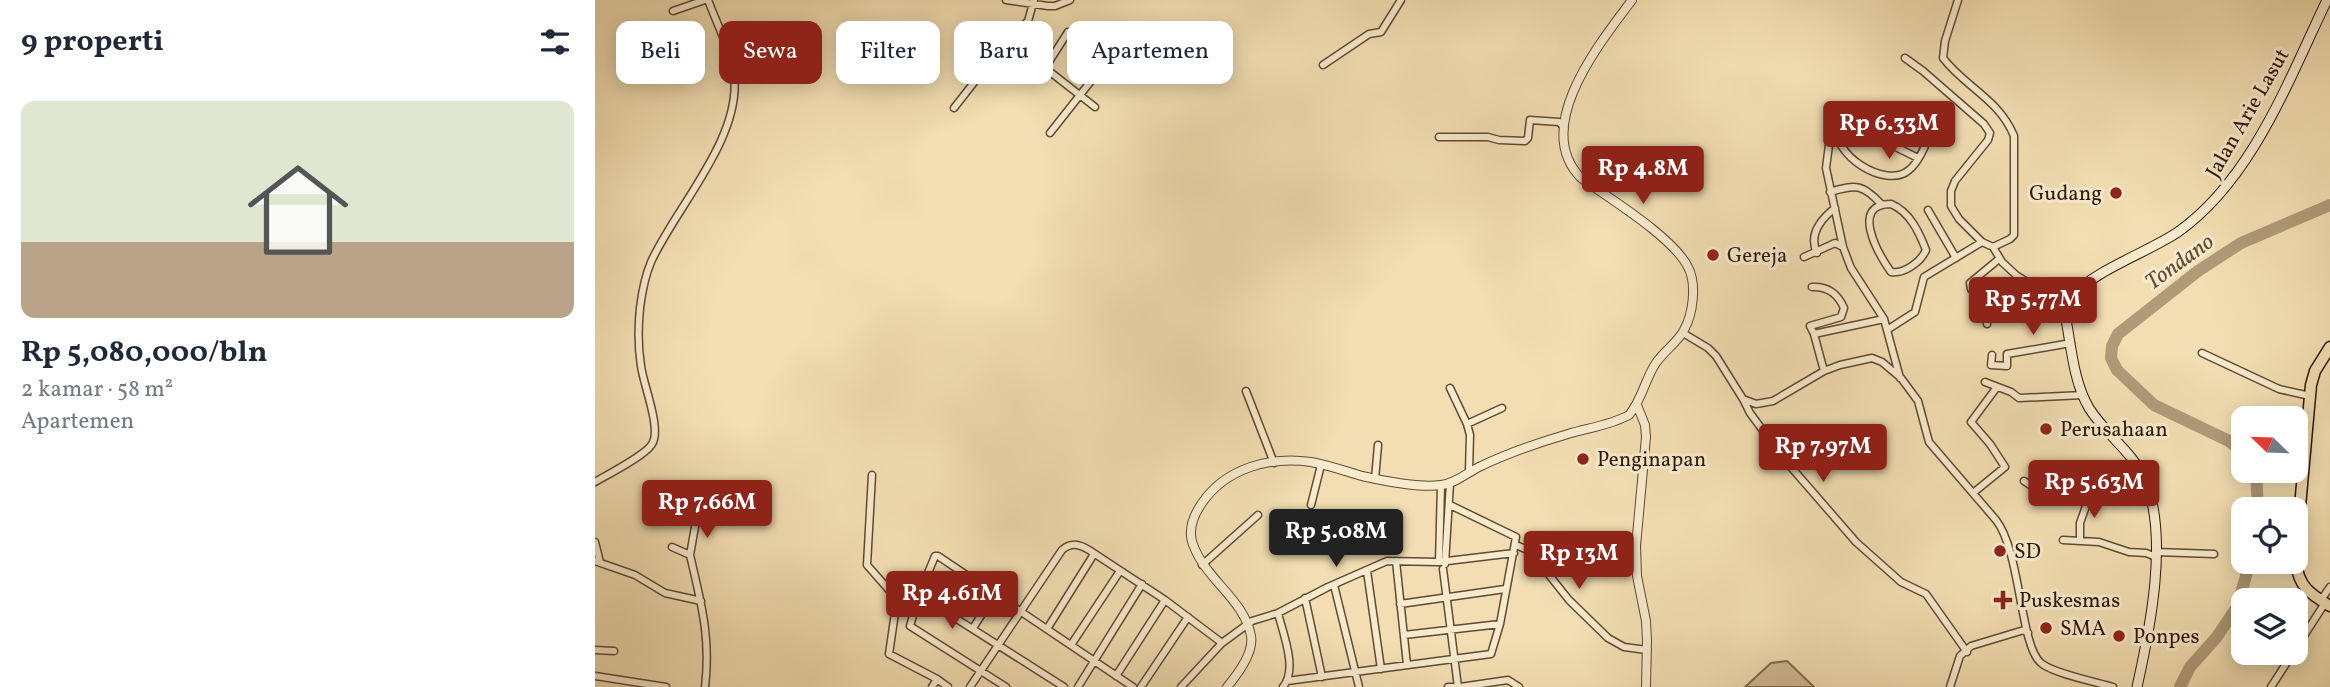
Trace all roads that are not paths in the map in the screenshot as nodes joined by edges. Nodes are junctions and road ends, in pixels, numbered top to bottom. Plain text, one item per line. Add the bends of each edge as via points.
1 (707, 0) edge
2 (1006, 0) edge
3 (1070, 0) edge
4 (1401, 0) edge
5 (1632, 0) edge
6 (1958, 0) edge
7 (2327, 0) edge
8 (1033, 3) edge
9 (673, 11) dead end
10 (1028, 21) edge
11 (1067, 34) edge
12 (1053, 55) edge
13 (1905, 58) dead end
14 (1323, 65) dead end
15 (1053, 74) edge
16 (973, 84) edge
17 (1088, 84) edge
18 (1079, 95) junction
19 (1095, 107) dead end
20 (954, 108) dead end
21 (1928, 118) dead end
22 (1564, 127) junction
23 (1050, 133) dead end
24 (1837, 136) junction
25 (1439, 137) dead end
26 (1918, 159) junction
27 (1830, 191) junction
28 (1882, 205) junction
29 (1835, 208) junction
30 (1928, 210) dead end
31 (1982, 242) junction
32 (1843, 247) junction
33 (1993, 247) junction
34 (1817, 253) junction
35 (1804, 257) dead end
36 (1955, 258) junction
37 (1999, 259) junction
38 (2024, 281) junction
39 (1812, 287) dead end
40 (1983, 290) junction
41 (2066, 307) junction
42 (1884, 319) junction
43 (1987, 324) dead end
44 (1887, 330) junction
45 (1683, 333) junction
46 (1814, 334) junction
47 (2071, 343) junction
48 (2330, 347) edge
49 (2202, 353) dead end
50 (1992, 355) dead end
51 (1895, 357) junction
52 (1882, 362) junction
53 (1824, 371) junction
54 (1901, 378) junction
55 (1985, 382) dead end
56 (1997, 387) junction
57 (1450, 388) dead end
58 (1246, 391) dead end
59 (2083, 394) junction
60 (2310, 396) junction
61 (1743, 399) junction
62 (1637, 405) junction
63 (1501, 408) dead end
64 (1467, 424) junction
65 (1378, 445) dead end
66 (1274, 463) junction
67 (1321, 465) junction
68 (1469, 471) junction
69 (872, 475) dead end
70 (1375, 479) junction
71 (2024, 481) dead end
72 (595, 482) edge
73 (1446, 484) junction
74 (1973, 493) junction
75 (2150, 494) junction
76 (2090, 495) junction
77 (2301, 497) edge
78 (1311, 505) dead end
79 (1450, 505) junction
80 (1258, 515) dead end
81 (696, 520) dead end
82 (1449, 526) junction
83 (1440, 527) junction
84 (2063, 540) dead end
85 (2080, 540) junction
86 (595, 542) edge
87 (672, 547) dead end
88 (1515, 549) junction
89 (2035, 552) dead end
90 (1094, 554) junction
91 (2156, 554) junction
92 (2214, 554) dead end
93 (690, 555) junction
94 (2012, 555) junction
95 (597, 561) edge
96 (1396, 561) junction
97 (1443, 564) junction
98 (1202, 565) junction
99 (1120, 570) junction
100 (1367, 571) junction
101 (2298, 574) edge
102 (998, 576) dead end
103 (970, 578) junction
104 (1142, 584) junction
105 (1333, 585) junction
106 (2330, 587) edge
107 (1505, 589) junction
108 (995, 594) junction
109 (919, 595) junction
110 (1305, 598) junction
111 (1446, 598) junction
112 (1165, 600) junction
113 (701, 601) junction
114 (2326, 603) edge
115 (1400, 604) junction
116 (946, 611) junction
117 (1021, 612) junction
118 (1279, 613) junction
119 (1188, 617) junction
120 (1500, 624) junction
121 (1248, 625) junction
122 (973, 628) junction
123 (1047, 629) junction
124 (1450, 629) junction
125 (2308, 631) edge
126 (2028, 633) junction
127 (1404, 635) junction
128 (1222, 643) junction
129 (999, 644) junction
130 (1071, 645) junction
131 (595, 650) edge
132 (1647, 650) junction
133 (614, 651) dead end
134 (1967, 652) junction
135 (1455, 660) junction
136 (1094, 662) junction
137 (1407, 665) junction
138 (2286, 665) edge
139 (1381, 669) junction
140 (981, 671) junction
141 (1355, 673) junction
142 (595, 676) edge
143 (1116, 676) junction
144 (1322, 677) junction
145 (618, 678) junction
146 (937, 680) junction
147 (1285, 684) edge
148 (972, 686) edge
149 (618, 687) edge
150 (666, 687) edge
151 (705, 687) edge
152 (932, 687) edge
153 (948, 687) edge
154 (1006, 687) edge
155 (1064, 687) edge
156 (1078, 687) edge
157 (1133, 687) edge
158 (1141, 687) edge
159 (1181, 687) edge
160 (1227, 687) edge
161 (1360, 687) edge
162 (1448, 687) edge
163 (1458, 687) edge
164 (1519, 687) edge
165 (1646, 687) edge
166 (1950, 687) edge
167 (2113, 687) edge
168 (2137, 687) edge
169 (2271, 687) edge

1 - 9 street
1 - 72 street via 734,76 730,120 660,245 643,285 641,368 654,440 646,450
2 - 8 street
3 - 8 street via 1055,6
4 - 14 street via 1381,32 1369,34
5 - 22 street via 1579,80
6 - 33 street via 1943,58 1984,94 2014,136 2014,235
7 - 41 main road, Jalan Arie Lasut via 2267,123 2216,200 2177,232 2092,280
8 - 10 street
11 - 12 street
13 - 31 street via 1989,131 1988,140 1955,181 1950,198 1955,214
15 - 18 street
16 - 20 street
17 - 18 street
18 - 19 street
18 - 23 street
21 - 26 street via 1931,132
22 - 25 street via 1559,122 1530,120 1525,141
22 - 45 street via 1567,158 1573,169 1672,245 1689,268 1691,303
24 - 26 street via 1837,123 1845,122
24 - 26 street via 1853,161 1872,171 1897,175 1907,172
24 - 27 street via 1826,153
27 - 28 street via 1858,186
27 - 29 street
28 - 28 street via 1891,204 1904,212 1926,250 1922,258 1899,272 1891,272 1883,261 1870,232 1870,217
29 - 32 street
29 - 34 street via 1824,216 1814,236
30 - 36 street
31 - 33 street
31 - 36 street
32 - 34 street via 1835,243
32 - 42 street
33 - 37 street
34 - 35 street
36 - 44 street via 1924,277 1915,312
37 - 38 street
37 - 40 street via 1969,285
38 - 40 street
38 - 41 street
39 - 46 street via 1831,290 1844,309 1841,317 1810,327
40 - 43 street
41 - 47 main road
42 - 44 street
42 - 46 street
44 - 51 street
45 - 61 street via 1716,356
45 - 62 street via 1651,371
46 - 53 street
47 - 50 street via 2007,354 2007,366 1991,365
47 - 59 main road
48 - 60 highway via 2315,371
49 - 60 street via 2279,389
51 - 52 street
51 - 54 street
52 - 53 street via 1863,359
52 - 54 street
53 - 61 street via 1773,401 1756,404
54 - 74 street via 1918,401 1929,442
55 - 56 street
56 - 59 street via 2019,398
56 - 74 street via 1971,422 2005,467
57 - 64 street
58 - 66 street
59 - 75 main road via 2089,408 2137,465
60 - 77 highway
61 - 134 street via 1856,542 1901,582 1926,594
62 - 68 street via 1622,418 1529,445
62 - 132 street via 1646,437 1636,564
63 - 64 street
64 - 68 street
65 - 70 street
66 - 67 street
66 - 98 street via 1240,471 1204,499 1191,527 1192,544
67 - 70 street
67 - 78 street
68 - 73 street
69 - 146 street via 867,565 897,599 889,653
70 - 73 street
71 - 76 street via 2059,497
73 - 79 street
73 - 83 street
74 - 94 street via 1999,524
75 - 76 street
75 - 91 main road
76 - 85 street via 2082,511
79 - 82 street
79 - 88 street via 1516,537
80 - 98 street
81 - 93 street
82 - 83 street
82 - 97 street
83 - 97 street
84 - 85 street
85 - 91 street
86 - 95 street
87 - 93 street
88 - 97 street
88 - 107 street
88 - 132 street via 1530,551 1569,600 1608,638 1624,647
89 - 94 street
90 - 99 street
90 - 117 street via 1082,546 1068,545
90 - 123 street
91 - 92 street
91 - 168 main road
93 - 113 street
94 - 126 street
95 - 113 street via 635,575 665,593
96 - 97 street
96 - 100 street
96 - 115 street
97 - 111 street
98 - 121 street
99 - 104 street
99 - 130 street
100 - 105 street
100 - 139 street
101 - 114 highway via 2299,581
102 - 108 street via 1001,582
103 - 108 street
103 - 109 street via 935,556
103 - 116 street
104 - 112 street
104 - 136 street
105 - 110 street
105 - 141 street
106 - 114 street
107 - 111 street
107 - 120 street
108 - 117 street
108 - 122 street
109 - 116 street
109 - 140 street via 910,626
110 - 118 street
110 - 144 street
111 - 115 street
111 - 124 street
112 - 119 street
112 - 143 street
113 - 151 street via 708,648
114 - 125 street
115 - 127 street
116 - 122 street
117 - 123 street
117 - 129 street
118 - 121 street
118 - 147 street via 1288,654
119 - 128 street
119 - 158 street
120 - 124 street
120 - 135 street via 1491,654
121 - 128 street
121 - 160 street via 1250,648
122 - 129 street
123 - 130 street
124 - 127 street
124 - 135 street
126 - 134 street via 2024,630 1987,641
126 - 167 street via 2041,664
127 - 137 street
128 - 159 street
129 - 140 street
129 - 155 street
130 - 136 street
131 - 133 street
132 - 165 street
134 - 166 street via 1960,656
135 - 137 street
135 - 163 street
136 - 143 street
136 - 156 street
137 - 139 street
138 - 169 street
139 - 141 street
140 - 148 street
140 - 154 street
141 - 144 street
141 - 161 street
142 - 145 street
143 - 157 street
144 - 147 street
145 - 149 street
145 - 150 street
146 - 152 street
146 - 153 street
162 - 163 street
163 - 164 street via 1508,680

